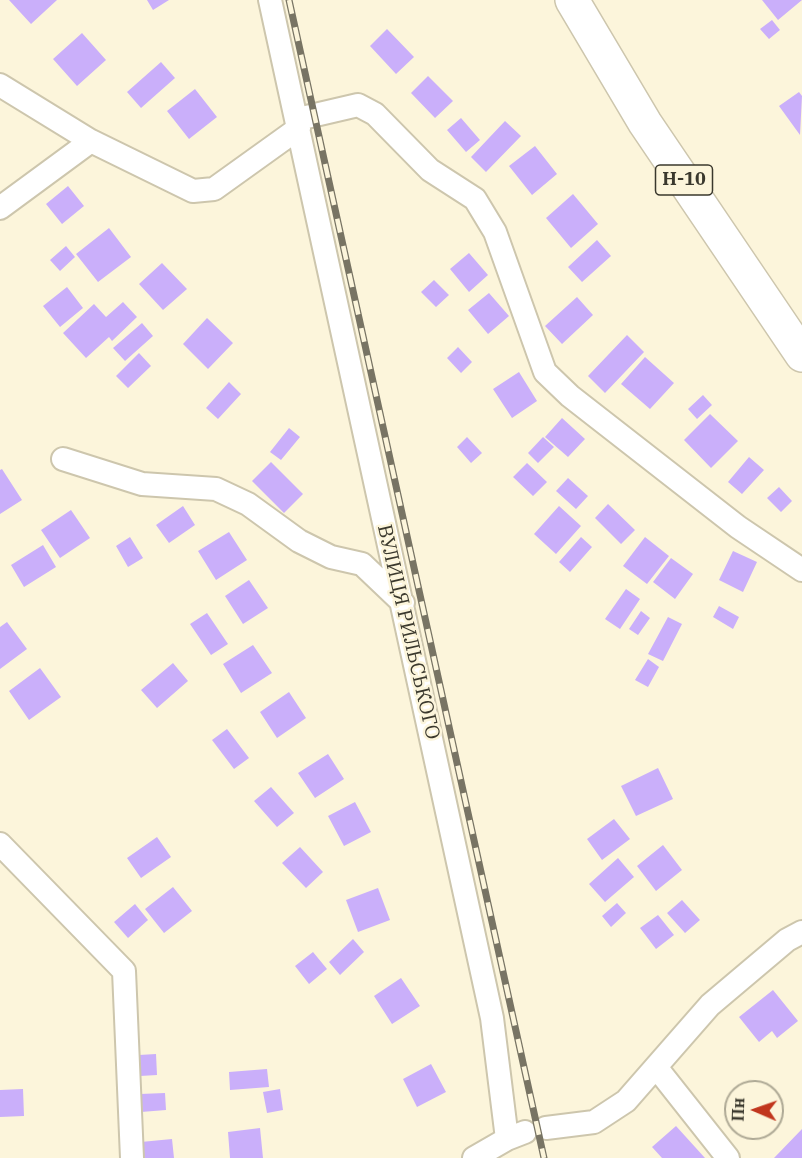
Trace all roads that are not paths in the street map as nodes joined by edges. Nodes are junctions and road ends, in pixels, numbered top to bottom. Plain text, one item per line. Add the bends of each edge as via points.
1 (270, 0) edge
2 (572, 0) edge
3 (0, 85) edge
4 (298, 124) junction
5 (91, 141) junction
6 (0, 208) edge
7 (802, 355) edge
8 (63, 459) dead end
9 (386, 533) junction
10 (362, 564) junction
11 (802, 570) edge
12 (403, 603) junction
13 (0, 844) edge
14 (802, 932) edge
15 (656, 1067) junction
16 (526, 1133) junction
17 (132, 1158) edge
18 (474, 1158) edge
19 (728, 1158) edge

1 - 4 street, ВУЛИЦЯ РИЛЬСЬКОГО
2 - 7 main road, Н-10 via 645,123
3 - 5 street
4 - 5 street via 214,189 193,191
4 - 9 street, ВУЛИЦЯ РИЛЬСЬКОГО
4 - 11 street via 358,105 375,114 430,170 475,199 495,232 545,372 570,396 738,527
5 - 6 street
8 - 10 street via 142,484 216,489 248,504 299,542 331,557
9 - 10 street
9 - 12 street, ВУЛИЦЯ РИЛЬСЬКОГО
10 - 12 street
12 - 16 street, ВУЛИЦЯ РИЛЬСЬКОГО via 492,1018
13 - 17 street via 124,971
14 - 15 street via 710,1005
15 - 16 street via 626,1101 594,1122
15 - 19 street
16 - 18 street

